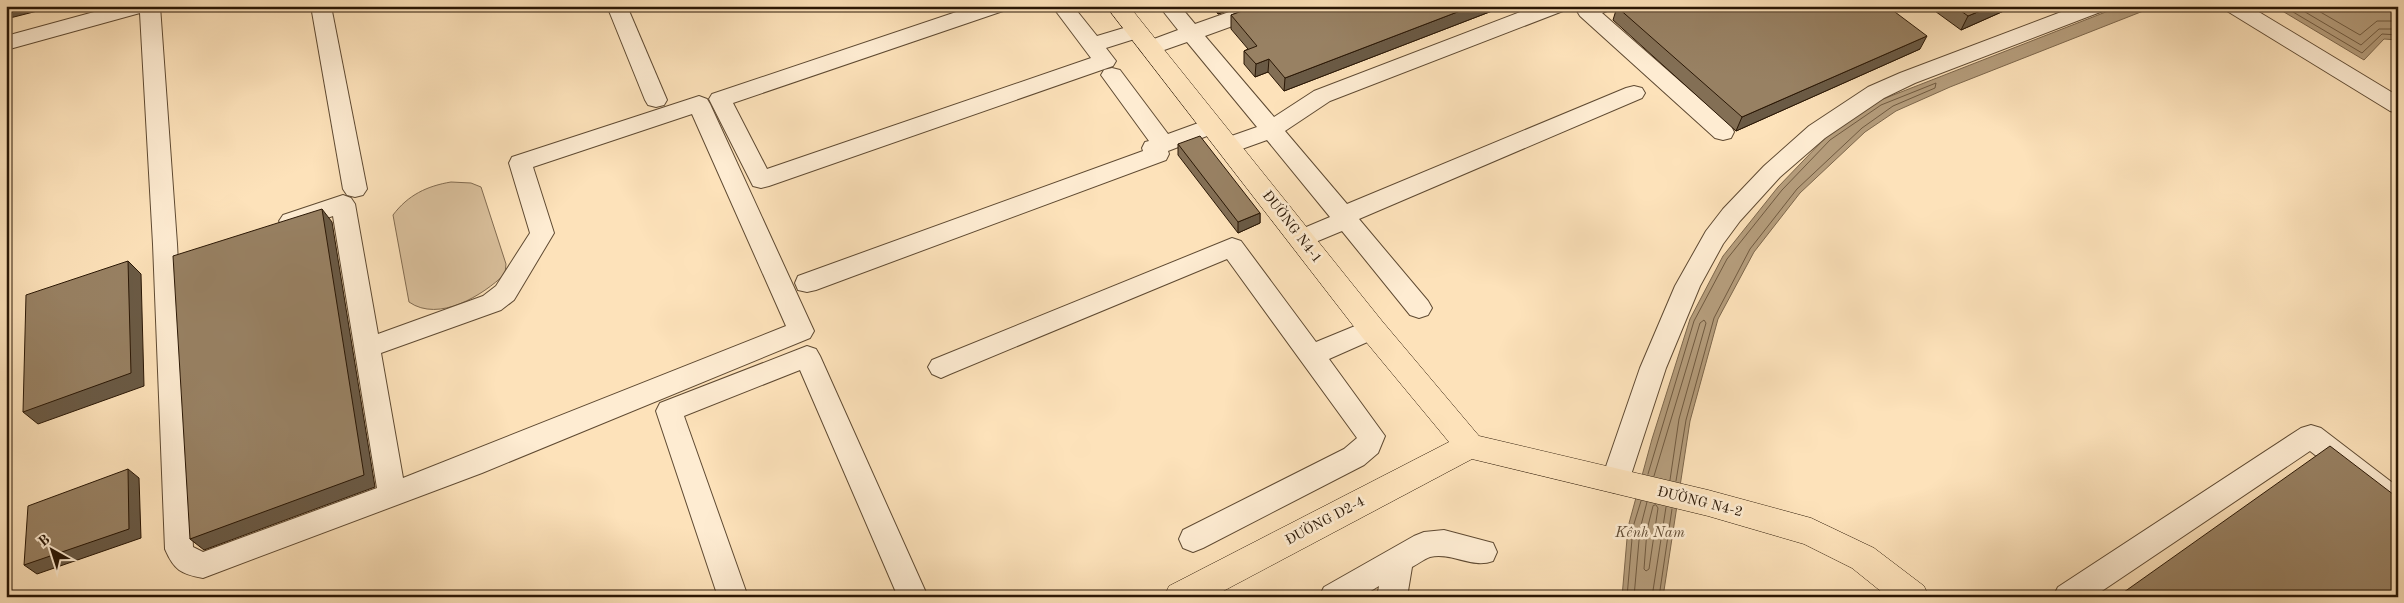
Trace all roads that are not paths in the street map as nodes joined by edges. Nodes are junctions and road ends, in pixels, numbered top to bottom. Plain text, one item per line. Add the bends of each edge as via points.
1 (141, 6) edge
2 (150, 6) edge
3 (321, 6) edge
4 (617, 6) edge
5 (996, 6) edge
6 (1062, 6) edge
7 (1117, 6) edge
8 (1170, 6) edge
9 (1267, 6) edge
10 (1556, 6) edge
11 (1600, 6) edge
12 (2096, 6) edge
13 (2234, 6) edge
14 (1192, 33) junction
15 (1144, 40) junction
16 (6, 43) edge
17 (1092, 45) junction
18 (1112, 75) dead end
19 (1634, 93) dead end
20 (656, 100) dead end
21 (2398, 106) edge
22 (1271, 130) junction
23 (1724, 132) dead end
24 (1220, 136) junction
25 (1164, 144) junction
26 (355, 189) dead end
27 (1344, 218) junction
28 (268, 228) edge
29 (1301, 239) junction
30 (808, 283) dead end
31 (1419, 308) dead end
32 (1372, 329) junction
33 (367, 348) junction
34 (1312, 356) junction
35 (941, 367) dead end
36 (1470, 446) junction
37 (1615, 481) junction
38 (392, 495) junction
39 (2398, 503) edge
40 (1193, 539) dead end
41 (1483, 552) dead end
42 (1398, 560) junction
43 (733, 597) edge
44 (913, 597) edge
45 (1180, 597) edge
46 (1334, 597) edge
47 (1392, 597) edge
48 (1913, 597) edge
49 (2068, 597) edge

1 - 16 street
2 - 38 street via 175,258 179,549 182,557 189,563 204,565
3 - 26 street
4 - 20 street
5 - 17 street via 720,100 761,180 1104,61
6 - 17 street
7 - 15 main road, ĐƯỜNG N4-1
8 - 14 street
9 - 14 street
10 - 22 street via 1322,96
11 - 23 street via 1587,11
12 - 37 street via 1916,75 1862,100 1810,136 1771,172 1729,218 1701,258 1654,361
13 - 21 street
14 - 15 street
14 - 22 street
15 - 17 street
15 - 24 main road, ĐƯỜNG N4-1
18 - 25 street
19 - 27 street
22 - 24 street
22 - 27 street
24 - 25 street
24 - 29 main road, ĐƯỜNG N4-1
25 - 30 street via 1153,148 1158,154
27 - 29 street
27 - 31 street
28 - 33 street via 343,204
29 - 32 main road, ĐƯỜNG N4-1
32 - 34 street
32 - 36 main road, ĐƯỜNG N4-1
33 - 38 street
33 - 38 street via 492,304 505,293 542,233 520,163 699,104 801,331
34 - 35 street via 1232,247
34 - 40 street via 1370,432 1368,445 1354,458
36 - 37 main road, ĐƯỜNG N4-2
36 - 45 main road, ĐƯỜNG D2-4
37 - 48 main road, ĐƯỜNG N4-2 via 1708,503 1822,536 1863,558
39 - 49 street via 2311,436
41 - 42 street via 1436,542
42 - 46 street
42 - 47 street
43 - 44 street via 669,411 807,356

